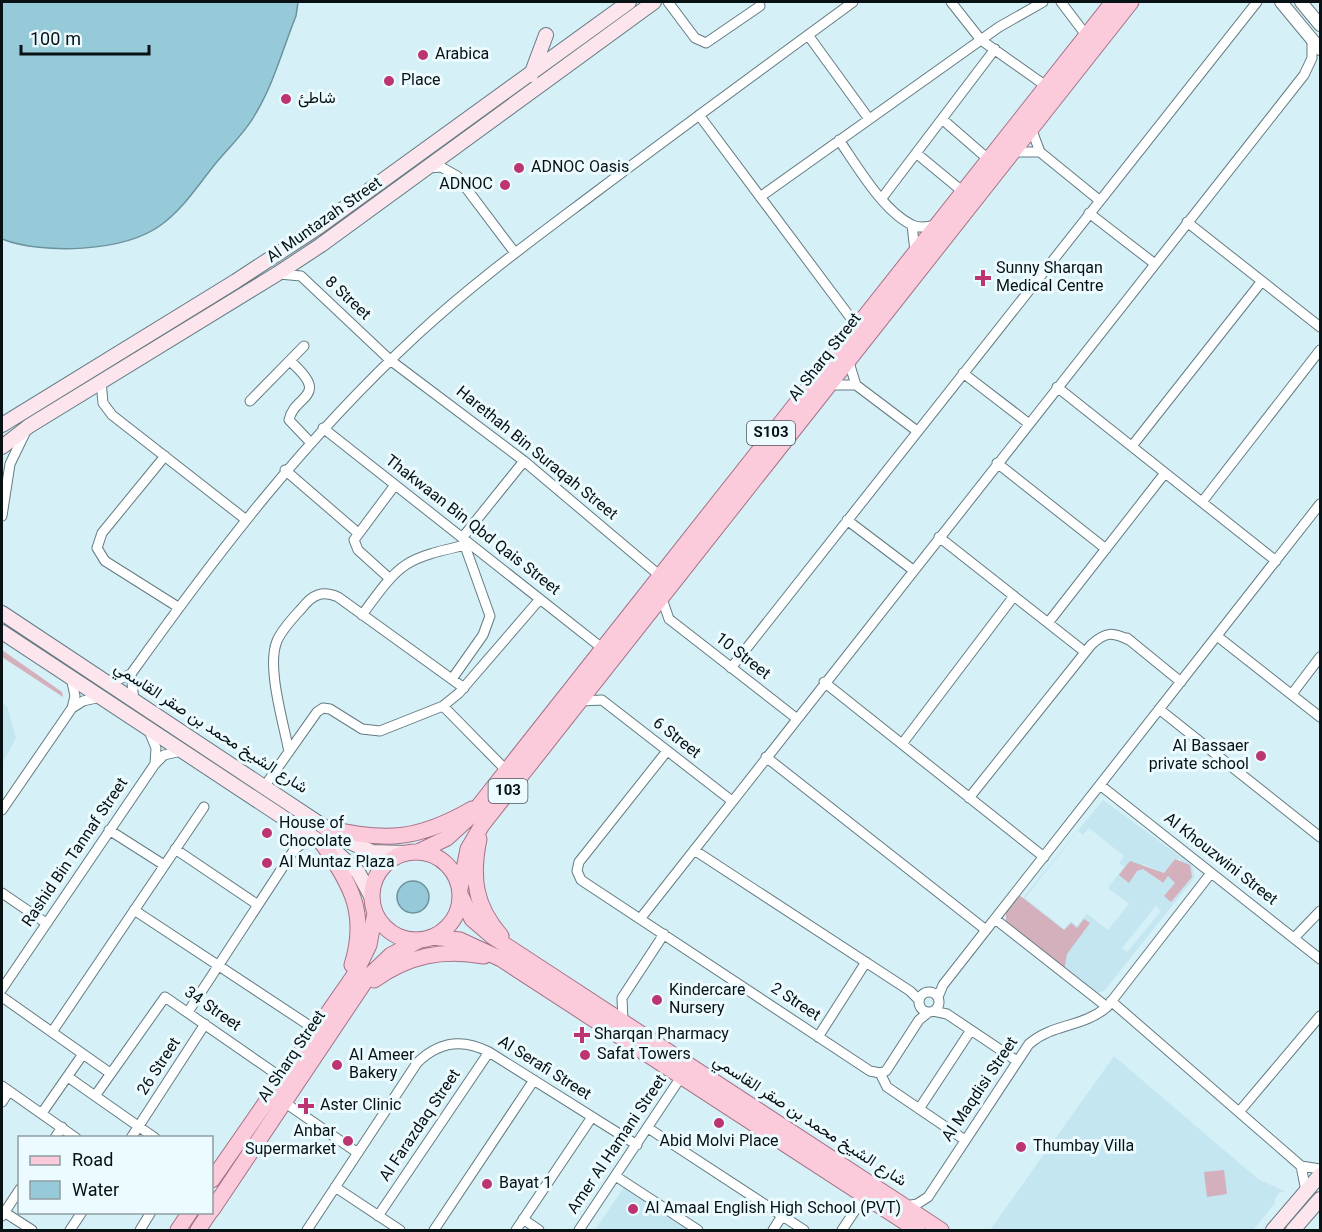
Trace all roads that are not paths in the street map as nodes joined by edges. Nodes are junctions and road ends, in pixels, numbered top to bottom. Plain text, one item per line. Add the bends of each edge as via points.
1 (629, 2) edge
2 (654, 2) edge
3 (668, 2) edge
4 (853, 2) edge
5 (951, 2) edge
6 (1043, 2) edge
7 (1061, 2) edge
8 (1113, 2) edge
9 (1131, 2) edge
10 (1257, 2) edge
11 (1281, 2) edge
12 (1295, 2) edge
13 (1301, 2) edge
14 (760, 6) dead end
15 (1318, 22) edge
16 (546, 35) dead end
17 (808, 35) junction
18 (1084, 37) junction
19 (981, 40) junction
20 (1316, 44) edge
21 (995, 49) junction
22 (1320, 68) edge
23 (531, 75) junction
24 (1304, 75) junction
25 (1068, 81) junction
26 (1046, 86) junction
27 (699, 115) junction
28 (869, 119) junction
29 (942, 119) junction
30 (1031, 127) junction
31 (839, 140) junction
32 (1011, 152) junction
33 (916, 153) junction
34 (1040, 153) junction
35 (988, 159) junction
36 (428, 168) junction
37 (962, 191) junction
38 (760, 197) junction
39 (882, 198) junction
40 (1100, 200) junction
41 (1089, 213) junction
42 (1188, 222) junction
43 (912, 225) junction
44 (935, 225) junction
45 (915, 251) junction
46 (515, 253) junction
47 (270, 260) junction
48 (1155, 264) junction
49 (277, 274) junction
50 (1262, 281) junction
51 (884, 290) junction
52 (885, 312) junction
53 (856, 325) junction
54 (1320, 327) edge
55 (180, 333) junction
56 (304, 346) dead end
57 (1320, 350) edge
58 (848, 358) junction
59 (390, 360) junction
60 (290, 361) junction
61 (963, 373) junction
62 (101, 381) junction
63 (856, 385) junction
64 (826, 386) junction
65 (1057, 387) junction
66 (250, 401) dead end
67 (1028, 423) junction
68 (2, 425) edge
69 (29, 426) junction
70 (323, 428) junction
71 (917, 431) junction
72 (310, 442) junction
73 (1132, 446) junction
74 (2, 447) edge
75 (165, 456) junction
76 (524, 461) junction
77 (997, 463) junction
78 (285, 470) junction
79 (1165, 473) junction
80 (395, 485) junction
81 (1202, 502) junction
82 (1320, 504) edge
83 (2, 516) edge
84 (244, 519) junction
85 (847, 520) junction
86 (358, 533) junction
87 (939, 537) junction
88 (466, 543) junction
89 (1106, 549) junction
90 (1276, 561) junction
91 (913, 570) junction
92 (660, 575) junction
93 (389, 578) junction
94 (1014, 596) junction
95 (661, 597) junction
96 (540, 599) junction
97 (639, 600) junction
98 (178, 607) junction
99 (3, 612) edge
100 (362, 615) junction
101 (669, 619) junction
102 (641, 622) junction
103 (1048, 623) junction
104 (2, 632) edge
105 (1217, 636) junction
106 (602, 648) junction
107 (1088, 648) junction
108 (1320, 657) edge
109 (731, 668) junction
110 (131, 674) junction
111 (71, 677) junction
112 (598, 677) junction
113 (452, 680) junction
114 (103, 681) junction
115 (824, 682) junction
116 (1181, 682) junction
117 (464, 688) junction
118 (1292, 694) junction
119 (102, 697) junction
120 (602, 700) junction
121 (134, 701) junction
122 (577, 703) junction
123 (443, 706) junction
124 (72, 708) junction
125 (1159, 709) junction
126 (1320, 717) edge
127 (796, 718) junction
128 (146, 727) junction
129 (902, 744) junction
130 (183, 751) junction
131 (667, 751) junction
132 (289, 752) junction
133 (766, 756) junction
134 (155, 764) junction
135 (506, 770) junction
136 (1100, 785) junction
137 (264, 787) junction
138 (969, 798) junction
139 (732, 801) junction
140 (479, 804) junction
141 (204, 807) dead end
142 (2, 810) edge
143 (293, 824) junction
144 (482, 825) junction
145 (110, 830) junction
146 (322, 837) junction
147 (1320, 837) edge
148 (175, 849) junction
149 (294, 850) junction
150 (694, 850) junction
151 (412, 852) junction
152 (1044, 856) junction
153 (164, 865) junction
154 (1211, 873) junction
155 (460, 892) junction
156 (2, 893) edge
157 (371, 896) junction
158 (258, 905) junction
159 (134, 910) junction
160 (1320, 911) edge
161 (375, 913) junction
162 (640, 919) junction
163 (995, 919) junction
164 (46, 923) junction
165 (986, 930) junction
166 (664, 934) junction
167 (425, 938) junction
168 (1294, 938) junction
169 (506, 953) junction
170 (1320, 959) edge
171 (866, 962) junction
172 (218, 965) junction
173 (2, 989) edge
174 (353, 989) junction
175 (2, 997) edge
176 (622, 998) junction
177 (929, 1002) junction
178 (1109, 1004) junction
179 (598, 1006) junction
180 (188, 1012) junction
181 (1320, 1016) edge
182 (623, 1021) junction
183 (206, 1024) junction
184 (316, 1030) junction
185 (971, 1030) junction
186 (52, 1032) junction
187 (818, 1036) junction
188 (489, 1052) junction
189 (83, 1054) junction
190 (1017, 1061) junction
191 (111, 1073) junction
192 (880, 1073) junction
193 (68, 1077) junction
194 (681, 1077) junction
195 (282, 1078) junction
196 (534, 1080) junction
197 (5, 1088) edge
198 (95, 1096) junction
199 (2, 1102) edge
200 (284, 1102) junction
201 (919, 1109) junction
202 (1239, 1112) junction
203 (42, 1113) junction
204 (592, 1117) junction
205 (139, 1126) junction
206 (62, 1127) junction
207 (648, 1128) junction
208 (56, 1136) edge
209 (75, 1136) edge
210 (132, 1136) edge
211 (154, 1136) edge
212 (776, 1139) junction
213 (965, 1140) junction
214 (637, 1145) junction
215 (358, 1153) junction
216 (825, 1154) junction
217 (1301, 1166) junction
218 (1320, 1169) edge
219 (1320, 1175) edge
220 (617, 1177) junction
221 (213, 1179) edge
222 (335, 1187) junction
223 (1306, 1191) junction
224 (18, 1192) edge
225 (864, 1197) junction
226 (928, 1197) junction
227 (1320, 1198) edge
228 (904, 1206) junction
229 (213, 1209) edge
230 (3, 1214) edge
231 (81, 1214) edge
232 (150, 1214) edge
233 (189, 1214) edge
234 (378, 1216) junction
235 (782, 1216) junction
236 (523, 1219) junction
237 (929, 1228) edge
238 (32, 1230) edge
239 (70, 1230) edge
240 (140, 1230) edge
241 (178, 1230) edge
242 (307, 1230) edge
243 (400, 1230) edge
244 (434, 1230) edge
245 (516, 1230) edge
246 (539, 1230) edge
247 (579, 1230) edge
248 (698, 1230) edge
249 (773, 1230) edge
250 (804, 1230) edge
251 (842, 1230) edge
252 (1273, 1230) edge
253 (1293, 1230) edge

1 - 23 main road, Al Muntazah Street
2 - 36 main road, Al Muntazah Street
3 - 14 street via 695,38 706,43
4 - 17 street
5 - 19 street
6 - 19 street
7 - 18 street
8 - 18 main road, Al Sharq Street / S103
9 - 25 main road, Al Sharq Street / S103
10 - 40 street
11 - 20 street
12 - 15 street
13 - 15 street
16 - 23 main road
17 - 27 street
17 - 28 street
18 - 25 main road via 1062,72
18 - 26 main road, Al Sharq Street / S103
19 - 21 street
19 - 28 street
20 - 24 street
21 - 26 street
21 - 29 street
22 - 24 street
23 - 47 main road, Al Muntazah Street
24 - 42 street
25 - 30 main road, Al Sharq Street / S103
26 - 35 main road, Al Sharq Street / S103
27 - 38 street
27 - 46 street
28 - 31 street
29 - 33 street
29 - 35 street
30 - 32 main road, Al Sharq Street / S103
30 - 34 street
31 - 38 street
31 - 39 street
32 - 34 street
32 - 52 main road, Al Sharq Street / S103
33 - 37 street
33 - 39 street
34 - 40 street
35 - 37 main road, Al Sharq Street / S103
36 - 46 street via 441,167 457,176
36 - 49 main road, Al Muntazah Street
37 - 44 main road, Al Sharq Street / S103
38 - 53 street
39 - 43 street
40 - 41 street
41 - 48 street
41 - 61 street
42 - 48 street
42 - 50 street
43 - 44 street
43 - 45 street
44 - 45 main road, Al Sharq Street / S103
45 - 51 main road, Al Sharq Street / S103
46 - 59 street
47 - 55 main road via 243,285 177,325 175,329
47 - 68 main road, Al Muntazah Street
48 - 65 street
49 - 55 main road, Al Muntazah Street
49 - 59 street, 8 Street via 301,276
50 - 54 street
50 - 73 street
51 - 52 main road via 894,293
51 - 53 main road, Al Sharq Street / S103
52 - 58 main road, Al Sharq Street / S103
53 - 92 main road, Al Sharq Street / S103
55 - 62 main road, Al Muntazah Street
56 - 60 street
57 - 81 street
58 - 63 street
58 - 64 main road, Al Sharq Street / S103
59 - 70 street
59 - 76 street, Harethah Bin Suraqah Street
60 - 66 street
60 - 72 street via 305,375 309,388 289,420
61 - 67 street
61 - 71 street
62 - 69 main road, Al Muntazah Street
62 - 75 street via 101,396 107,409
63 - 64 street
63 - 71 street
64 - 95 main road, Al Sharq Street / S103
65 - 67 street
65 - 73 street
67 - 77 street
69 - 74 main road, Al Muntazah Street
69 - 83 street via 10,464
70 - 72 street
70 - 80 street, Thakwaan Bin Qbd Qais Street
71 - 85 street
72 - 78 street
73 - 79 street
75 - 84 street
75 - 98 street via 102,533 97,548 105,561
76 - 88 street
76 - 92 street, Harethah Bin Suraqah Street
77 - 87 street
77 - 89 street
78 - 84 street
78 - 86 street
79 - 81 street
79 - 89 street
80 - 86 street
80 - 88 street, Thakwaan Bin Qbd Qais Street
81 - 90 street
82 - 90 street
84 - 98 street
85 - 91 street
85 - 109 street
86 - 93 street via 356,547
87 - 91 street
87 - 94 street
88 - 93 street via 410,560
88 - 96 street, Thakwaan Bin Qbd Qais Street
88 - 113 street via 489,616 483,635
89 - 103 street
90 - 105 street
91 - 115 street
92 - 97 main road, Al Sharq Street / S103
93 - 100 street
94 - 103 street
94 - 129 street
95 - 101 street
95 - 102 main road, Al Sharq Street / S103
96 - 106 street, Thakwaan Bin Qbd Qais Street
96 - 117 street
97 - 102 main road via 631,616 634,622
97 - 106 main road, Al Sharq Street / S103
98 - 110 street
99 - 114 main road, شارع الشيخ محمد بن صقر القاسمي
100 - 113 street
100 - 132 street via 338,597 318,594 307,601 277,640 273,659
101 - 102 street
101 - 109 street, 10 Street
102 - 112 main road, Al Sharq Street / S103
103 - 107 street
104 - 111 main road, شارع الشيخ محمد بن صقر القاسمي
105 - 116 street
105 - 118 street
106 - 135 main road, Al Sharq Street / S103
107 - 116 street via 1110,633 1131,641
107 - 138 street
108 - 118 street
109 - 127 street, 10 Street
110 - 114 street
110 - 121 street
111 - 119 main road, شارع الشيخ محمد بن صقر القاسمي
111 - 124 street via 75,689
112 - 120 street
112 - 122 main road, Al Sharq Street / S103
113 - 117 street
114 - 121 main road, شارع الشيخ محمد بن صقر القاسمي
115 - 127 street
115 - 129 street
116 - 125 street
117 - 123 street
118 - 126 street
119 - 124 street
119 - 128 main road, شارع الشيخ محمد بن صقر القاسمي
120 - 122 street
120 - 131 street, 6 Street
121 - 137 main road, شارع الشيخ محمد بن صقر القاسمي
122 - 144 main road, Al Sharq Street / 103
123 - 132 street via 380,730 362,729 323,708
123 - 135 street
124 - 142 street
125 - 136 street
125 - 147 street
127 - 133 street
128 - 130 main road, شارع الشيخ محمد بن صقر القاسمي
128 - 134 street via 156,748
129 - 138 street
130 - 134 street, Rashid Bin Tannaf Street via 164,755
130 - 143 main road, شارع الشيخ محمد بن صقر القاسمي
131 - 139 street, 6 Street
131 - 162 street, 2 Street via 582,858 577,871 585,883
132 - 137 street
133 - 139 street
133 - 165 street
134 - 145 street, Rashid Bin Tannaf Street
135 - 140 main road, Al Sharq Street / S103
136 - 152 street
136 - 154 street, Al Khouzwini Street
137 - 146 main road, شارع الشيخ محمد بن صقر القاسمي
138 - 152 street
139 - 150 street
140 - 146 main road via 435,828 400,837
140 - 151 main road, Al Sharq Street / S103 via 447,838
141 - 148 street
143 - 146 main road, شارع الشيخ محمد بن صقر القاسمي
143 - 149 street
144 - 155 main road, Al Sharq Street / 103 via 468,849
144 - 169 main road via 475,885 484,914
145 - 153 street
145 - 164 street, Rashid Bin Tannaf Street
146 - 149 street via 304,842
146 - 151 main road, شارع الشيخ محمد بن صقر القاسمي via 372,852
146 - 157 main road, شارع الشيخ محمد بن صقر القاسمي via 358,872
146 - 174 main road via 348,882 357,911
148 - 153 street
148 - 158 street
149 - 158 street
150 - 162 street
150 - 171 street
151 - 155 main road via 430,854 446,863
151 - 157 main road via 385,864
152 - 163 street
153 - 159 street
154 - 168 street, Al Khouzwini Street
154 - 178 street
155 - 167 main road via 456,916 449,925
155 - 169 main road, شارع الشيخ محمد بن صقر القاسمي via 477,924
156 - 164 street
157 - 161 main road
158 - 172 street
159 - 172 street
159 - 186 street
160 - 168 street
161 - 167 main road via 398,936
161 - 174 main road, Al Sharq Street
162 - 166 street, 2 Street
163 - 165 street
163 - 178 street
164 - 173 street, Rashid Bin Tannaf Street
165 - 177 street
166 - 176 street
166 - 187 street, 2 Street
167 - 169 main road, شارع الشيخ محمد بن صقر القاسمي via 460,940
167 - 174 main road, Al Sharq Street via 405,946
168 - 170 street, Al Khouzwini Street
169 - 174 main road via 420,956
169 - 179 main road, شارع الشيخ محمد بن صقر القاسمي
169 - 194 main road, شارع الشيخ محمد بن صقر القاسمي
171 - 177 street
171 - 187 street
172 - 180 street
172 - 184 street
174 - 184 main road, Al Sharq Street
174 - 200 main road, Al Sharq Street
175 - 186 street
176 - 179 street
176 - 182 street
177 - 185 street
177 - 192 street via 886,1071
178 - 190 street, Al Maqdisi Street via 1088,1020 1037,1037
178 - 202 street
179 - 182 main road, شارع الشيخ محمد بن صقر القاسمي
180 - 183 street, 34 Street
180 - 191 street, 34 Street via 167,997 162,998
181 - 202 street
182 - 216 main road, شارع الشيخ محمد بن صقر القاسمي
183 - 195 street, 34 Street
183 - 205 street, 26 Street
184 - 195 main road, Al Sharq Street
185 - 190 street
185 - 201 street
186 - 189 street
187 - 192 street, 2 Street via 870,1071
188 - 196 street, Al Serafi Street
188 - 215 street, Al Serafi Street via 457,1043 425,1054
188 - 234 street, Al Farazdaq Street
189 - 191 street
189 - 193 street
190 - 213 street, Al Maqdisi Street
191 - 198 street, 34 Street
192 - 201 street, 2 Street via 887,1087
193 - 198 street
193 - 203 street
194 - 207 street, Amer Al Hamani Street
194 - 212 main road, شارع الشيخ محمد بن صقر القاسمي
195 - 221 main road, Al Sharq Street
196 - 204 street, Al Serafi Street
196 - 244 street
197 - 199 street
197 - 203 street
198 - 205 street
200 - 215 street
200 - 229 main road, Al Sharq Street
201 - 213 street, 2 Street
202 - 217 street
203 - 206 street
204 - 214 street, Al Serafi Street
204 - 236 street
205 - 210 street, 26 Street
205 - 211 street
206 - 208 street
206 - 209 street
207 - 214 street, Amer Al Hamani Street
207 - 235 street
212 - 216 main road via 783,1135
212 - 225 main road, شارع الشيخ محمد بن صقر القاسمي
213 - 226 street, Al Maqdisi Street
214 - 220 street, Amer Al Hamani Street
215 - 222 street, Al Serafi Street
216 - 228 main road, شارع الشيخ محمد بن صقر القاسمي
217 - 218 street
217 - 223 street
219 - 223 main road
220 - 247 street, Amer Al Hamani Street
220 - 248 street
222 - 234 street
222 - 242 street, Al Serafi Street
223 - 252 main road
224 - 230 street
225 - 237 main road, شارع الشيخ محمد بن صقر القاسمي
225 - 251 street
226 - 228 street
226 - 237 street
227 - 253 main road
228 - 237 main road, شارع الشيخ محمد بن صقر القاسمي
230 - 238 street
231 - 239 street
232 - 240 street
233 - 241 main road
234 - 243 street
235 - 249 street
235 - 250 street
236 - 245 street
236 - 246 street

